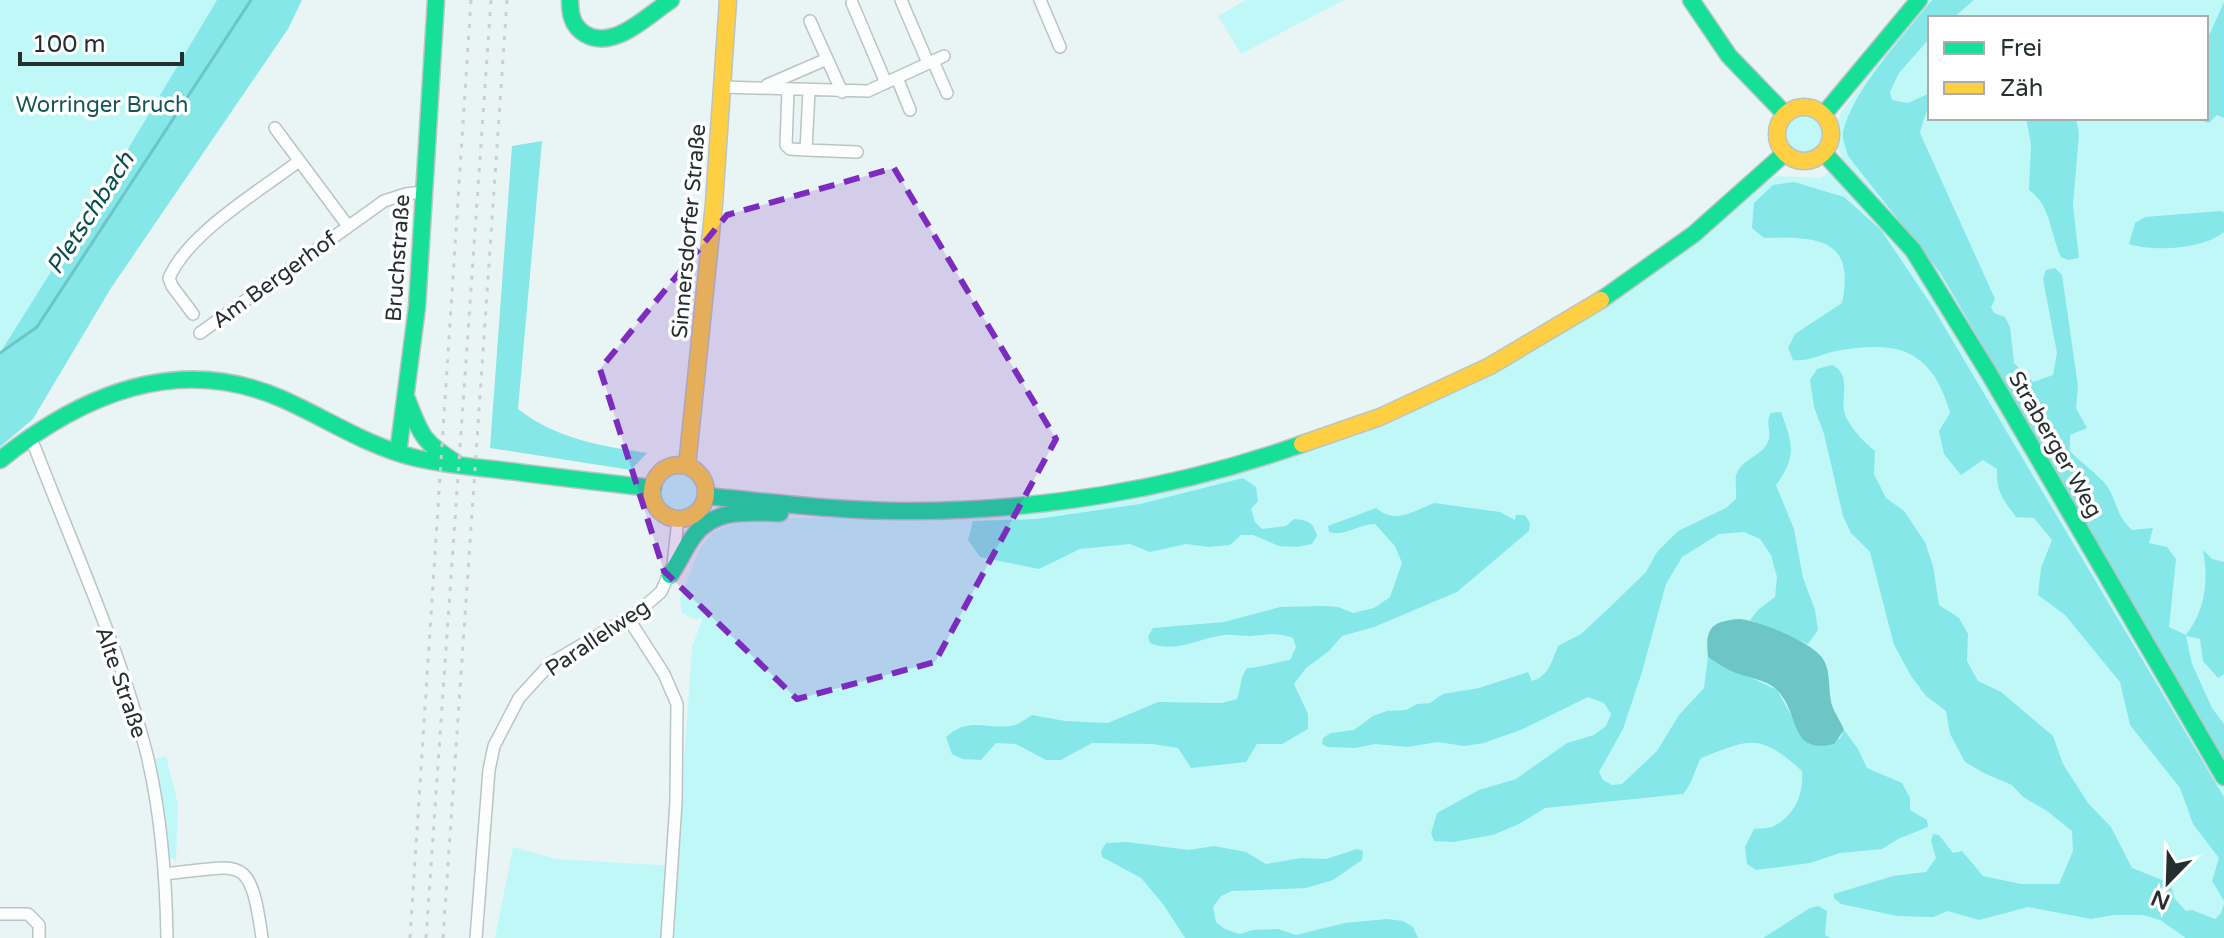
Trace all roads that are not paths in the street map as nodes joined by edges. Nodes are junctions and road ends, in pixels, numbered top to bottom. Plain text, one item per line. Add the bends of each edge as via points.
1 (436, 0) edge
2 (570, 0) edge
3 (671, 0) edge
4 (728, 0) edge
5 (901, 0) edge
6 (1040, 0) edge
7 (1691, 0) edge
8 (1919, 0) edge
9 (852, 3) dead end
10 (810, 21) dead end
11 (1060, 47) dead end
12 (827, 59) junction
13 (935, 60) junction
14 (892, 80) junction
15 (722, 87) junction
16 (765, 89) junction
17 (788, 90) junction
18 (809, 91) junction
19 (842, 92) junction
20 (947, 93) dead end
21 (910, 110) dead end
22 (1785, 114) junction
23 (1824, 114) junction
24 (275, 128) dead end
25 (806, 150) junction
26 (857, 152) dead end
27 (1785, 153) junction
28 (1824, 153) junction
29 (299, 161) junction
30 (423, 192) junction
31 (348, 226) junction
32 (193, 314) dead end
33 (200, 333) dead end
34 (407, 399) junction
35 (29, 438) junction
36 (398, 453) junction
37 (0, 460) edge
38 (461, 465) junction
39 (687, 466) junction
40 (653, 488) junction
41 (706, 496) junction
42 (821, 508) junction
43 (678, 519) junction
44 (670, 575) junction
45 (628, 618) junction
46 (2224, 777) edge
47 (164, 874) junction
48 (0, 914) edge
49 (39, 938) edge
50 (167, 938) edge
51 (262, 938) edge
52 (476, 938) edge
53 (667, 938) edge

1 - 30 main road, Bruchstraße
2 - 3 main road via 573,23 596,39 616,36
4 - 15 main road, Sinnersdorfer Straße
5 - 13 street
6 - 11 street
7 - 22 main road via 1729,56
8 - 23 main road
9 - 14 street
10 - 12 street
12 - 16 street
12 - 19 street
13 - 14 street
13 - 20 street
14 - 19 street via 868,91
14 - 21 street
15 - 16 street
15 - 39 main road, Sinnersdorfer Straße
16 - 17 street
17 - 18 street
17 - 25 street via 786,145
18 - 19 street
18 - 25 street
22 - 23 main road via 1809,107
22 - 27 main road via 1777,129
23 - 28 main road via 1831,138
24 - 29 street, Am Bergerhof
25 - 26 street
27 - 28 main road via 1805,161
27 - 42 main road via 1690,237 1563,325 1451,386 1343,431 1188,479 1081,499 920,511
28 - 46 main road, Straberger Weg via 1921,261
29 - 31 street, Am Bergerhof
29 - 32 street, Am Bergerhof via 208,230 177,263 169,278
30 - 31 street, Am Bergerhof via 384,201
30 - 34 main road, Bruchstraße
31 - 33 street, Am Bergerhof
34 - 36 main road, Bruchstraße
34 - 38 main road via 425,440
35 - 36 main road via 107,394 156,381 202,379 262,390
35 - 37 main road
35 - 47 street, Alte Straße via 102,620 145,750
36 - 38 main road
38 - 40 main road
39 - 40 main road via 661,472
39 - 41 main road via 702,477
40 - 43 main road via 656,505
41 - 42 main road
41 - 43 main road via 696,512
42 - 44 main road via 714,518 692,538
43 - 44 street
44 - 45 street, Parallelweg via 661,592
45 - 52 street, Parallelweg via 551,663 519,698 494,746
45 - 53 street via 677,704
47 - 50 street, Alte Straße
47 - 51 street via 232,867 243,871 258,907
48 - 49 street via 28,914 39,925

